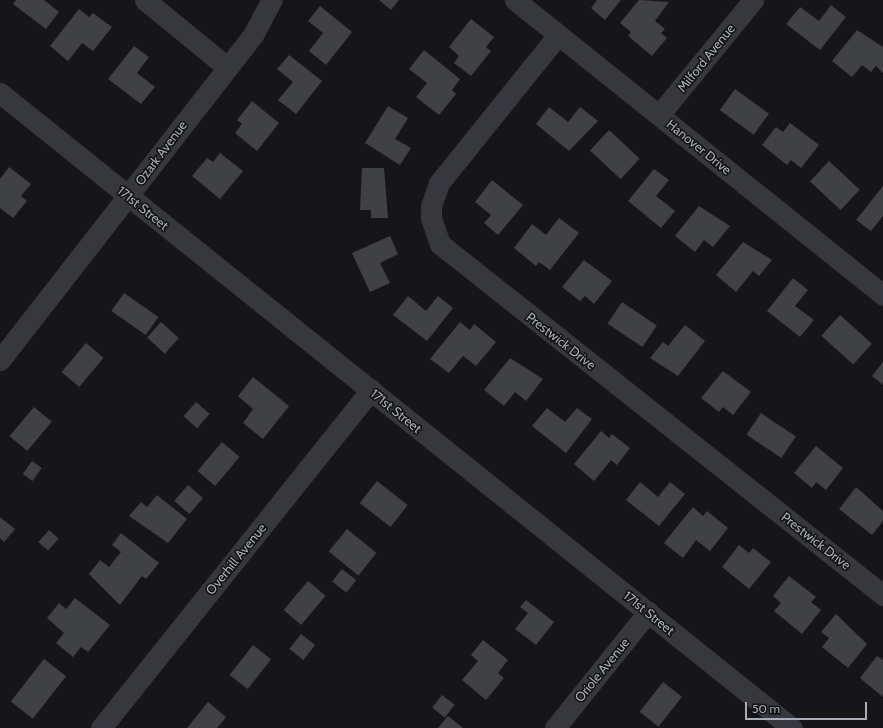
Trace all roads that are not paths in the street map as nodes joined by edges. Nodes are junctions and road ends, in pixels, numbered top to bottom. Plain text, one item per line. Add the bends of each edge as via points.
1 (145, 0) edge
2 (272, 0) edge
3 (515, 0) edge
4 (753, 0) edge
5 (558, 34) junction
6 (227, 67) junction
7 (0, 93) edge
8 (659, 115) junction
9 (128, 196) junction
10 (883, 295) edge
11 (0, 360) edge
12 (370, 390) junction
13 (883, 595) edge
14 (648, 612) junction
15 (101, 728) edge
16 (555, 728) edge
17 (792, 728) edge

1 - 6 street
2 - 6 street, Ozark Avenue via 253,35
3 - 5 street, Hanover Drive
4 - 8 street, Milford Avenue
5 - 8 street, Hanover Drive
5 - 13 street, Prestwick Drive via 439,184 431,206 432,225 440,244
6 - 9 street, Ozark Avenue
7 - 9 street, 171st Street
8 - 10 street, Hanover Drive
9 - 11 street, Ozark Avenue
9 - 12 street, 171st Street
12 - 14 street, 171st Street
12 - 15 street, Overhill Avenue
14 - 16 street, Oriole Avenue
14 - 17 street, 171st Street

